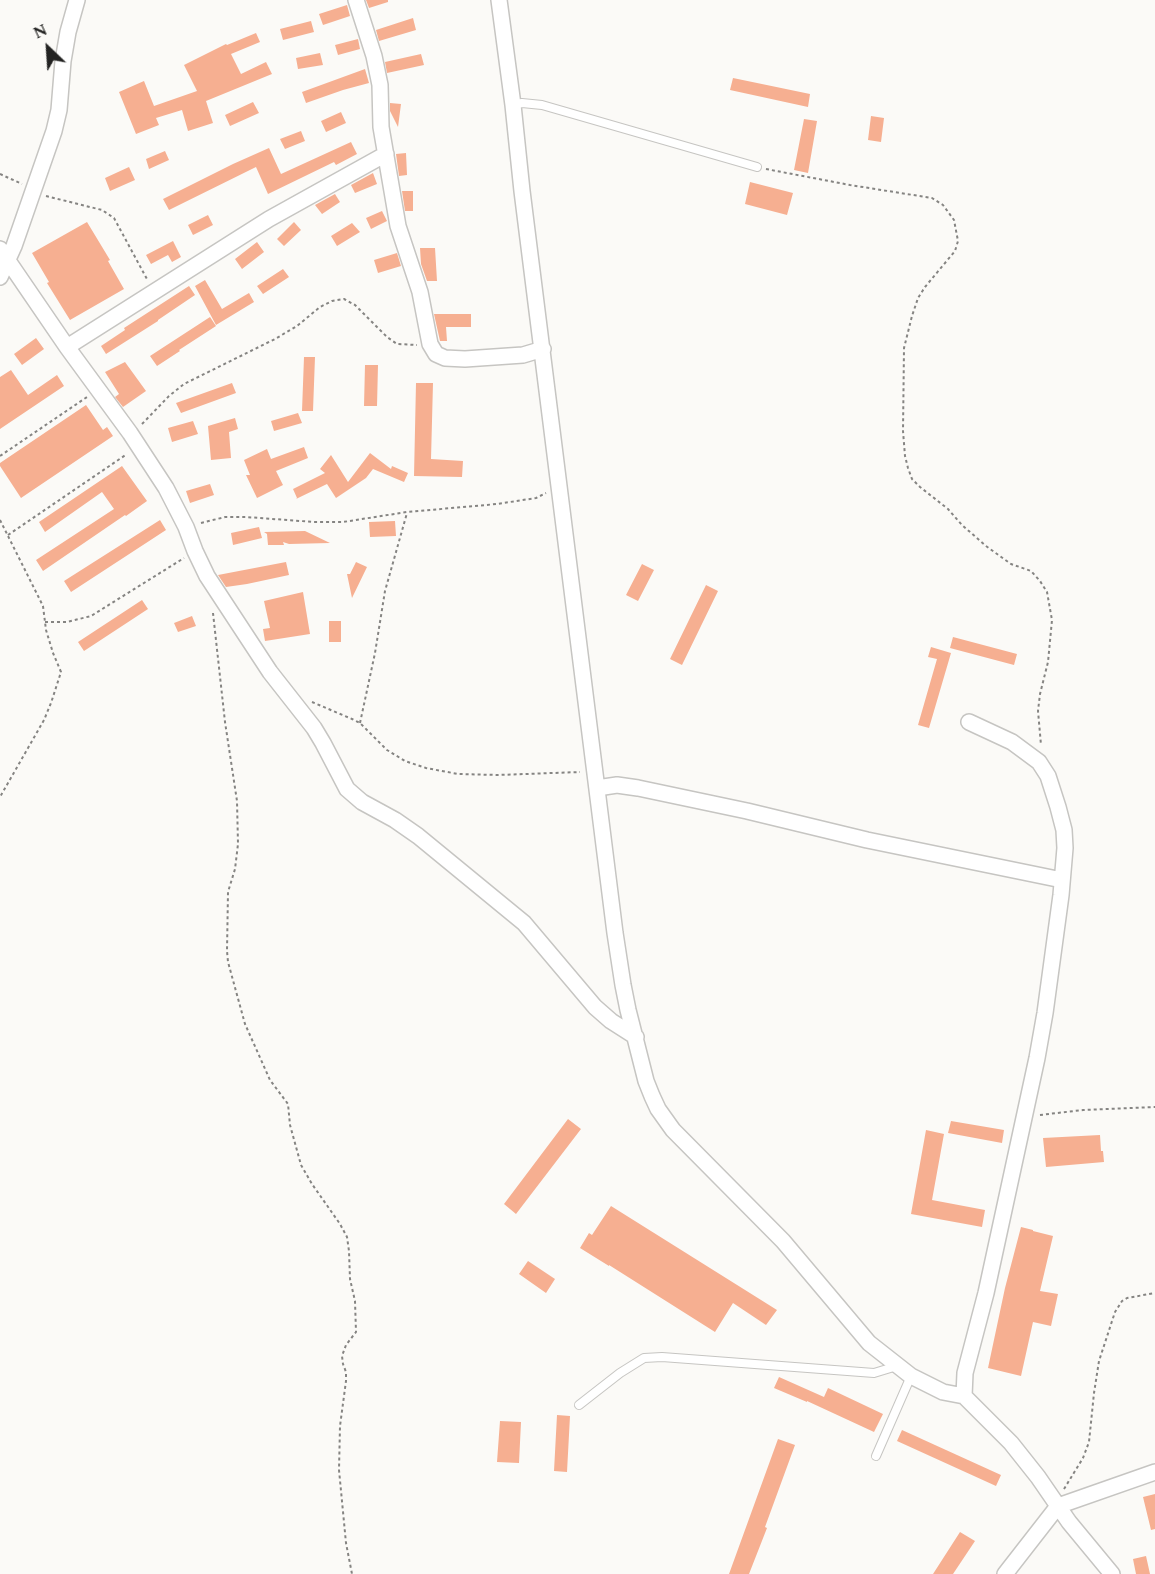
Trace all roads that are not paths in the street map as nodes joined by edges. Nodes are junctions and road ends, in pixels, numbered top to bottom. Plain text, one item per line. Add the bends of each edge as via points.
1 (77, 0) edge
2 (356, 0) edge
3 (499, 0) edge
4 (513, 105) junction
5 (386, 154) junction
6 (757, 167) road end
7 (4, 254) edge
8 (0, 277) edge
9 (67, 347) junction
10 (543, 349) junction
11 (969, 722) dead end
12 (597, 788) junction
13 (1062, 880) junction
14 (636, 1037) junction
15 (897, 1365) junction
16 (911, 1376) junction
17 (964, 1396) junction
18 (579, 1405) dead end
19 (876, 1456) dead end
20 (1155, 1472) edge
21 (1058, 1506) junction
22 (1005, 1574) edge
23 (1112, 1574) edge

1 - 7 street via 68,32 54,131
2 - 5 street via 380,85
3 - 4 street
4 - 6 lane via 542,105
4 - 10 street
5 - 9 street via 269,219
5 - 10 street via 398,226 436,354 465,358 523,355
7 - 8 street
7 - 9 street
9 - 14 street via 166,488 216,592 314,728 353,795 408,829 488,892 524,923 595,1007
10 - 12 street
11 - 13 street via 1012,742 1039,762 1048,776 1064,830
12 - 13 street via 638,788
12 - 14 street via 623,984
13 - 17 street via 1035,1065 965,1373
14 - 15 street via 649,1088 673,1130 783,1241 869,1343
15 - 16 street
15 - 18 lane via 874,1373 644,1358
16 - 17 street via 943,1392
16 - 19 lane
17 - 21 street via 1011,1443
20 - 21 street
21 - 22 street
21 - 23 street

